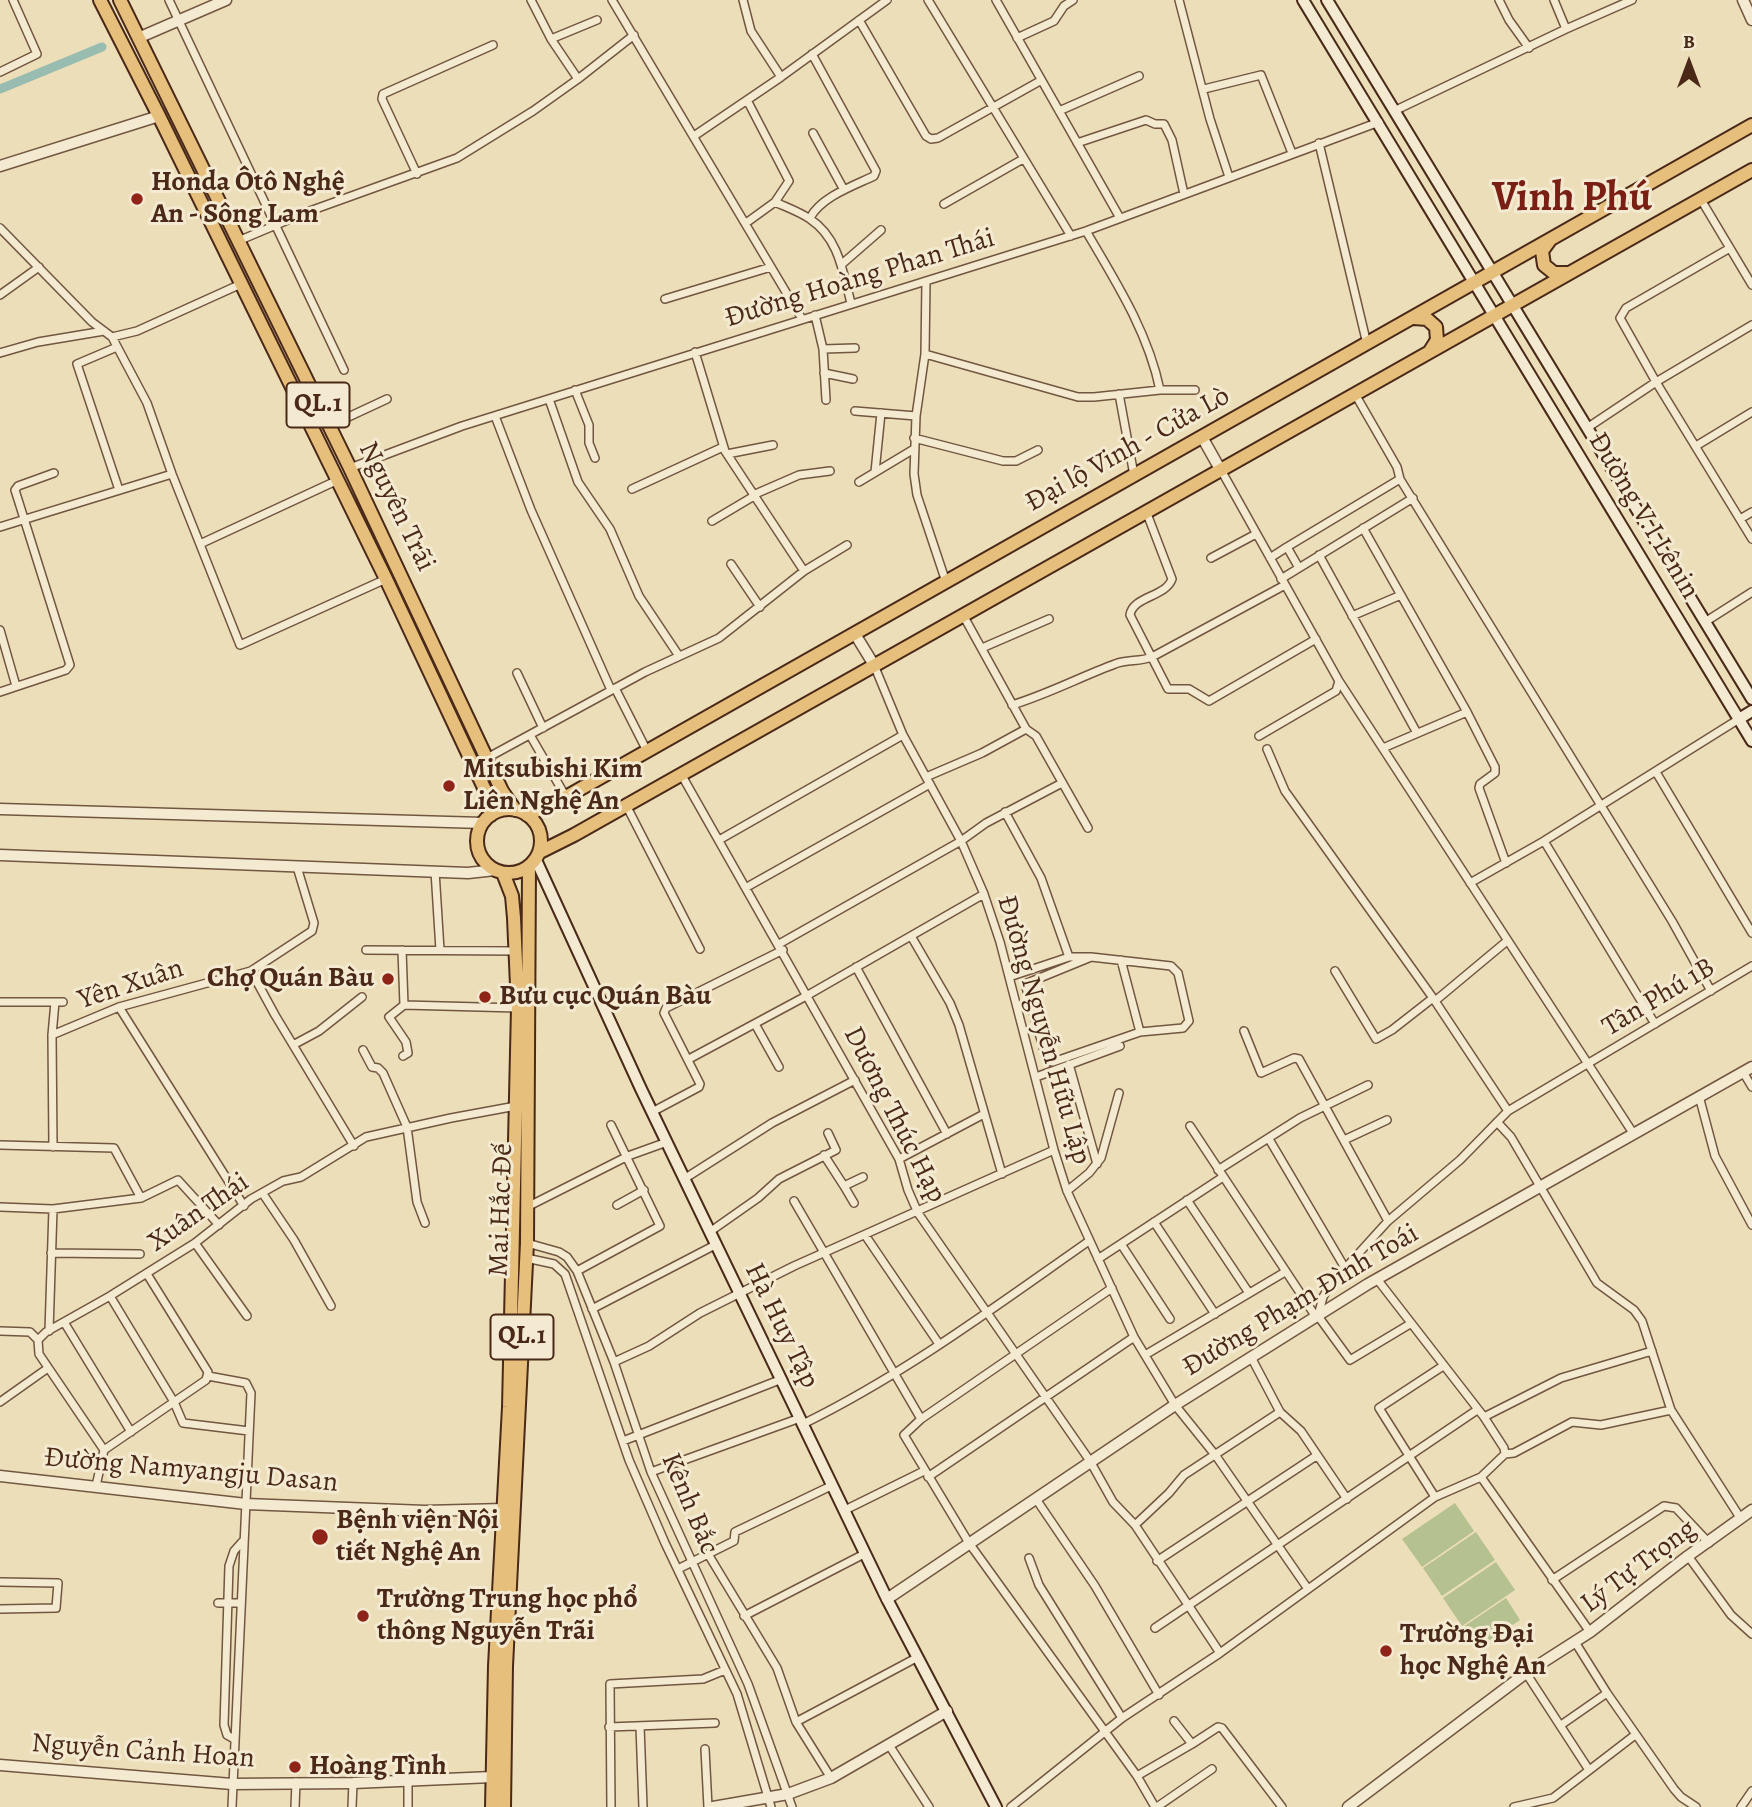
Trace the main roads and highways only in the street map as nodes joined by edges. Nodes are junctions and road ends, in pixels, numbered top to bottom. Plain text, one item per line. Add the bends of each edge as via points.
1 (100, 0) edge
2 (120, 0) edge
3 (1303, 0) edge
4 (1327, 0) edge
5 (138, 38) junction
6 (121, 45) junction
7 (174, 109) junction
8 (159, 117) junction
9 (1752, 125) edge
10 (1752, 170) edge
11 (1550, 240) junction
12 (1493, 272) junction
13 (1567, 273) junction
14 (256, 278) junction
15 (1475, 282) junction
16 (241, 285) junction
17 (1513, 304) junction
18 (1494, 314) junction
19 (1410, 319) junction
20 (1429, 351) junction
21 (311, 391) junction
22 (297, 397) junction
23 (400, 572) junction
24 (386, 579) junction
25 (1752, 699) edge
26 (1752, 712) edge
27 (1739, 719) junction
28 (1752, 741) edge
29 (521, 812) junction
30 (487, 819) junction
31 (535, 859) junction
32 (499, 871) junction
33 (513, 1419) junction
34 (501, 1666) junction
35 (492, 1807) edge
36 (504, 1807) edge
37 (996, 1807) edge

1 - 6 main road, QL.1
2 - 5 main road, Nguyên Trãi / QL.1
3 - 15 main road, Đường V.I Lênin
4 - 12 main road, Đường V.I Lênin
5 - 6 main road
5 - 7 main road, Nguyên Trãi / QL.1
6 - 8 main road, QL.1
7 - 8 main road
7 - 14 main road, Nguyên Trãi / QL.1
8 - 16 main road, QL.1
9 - 11 main road, Đại lộ Vinh - Cửa Lò
10 - 13 main road
11 - 12 main road, Đại lộ Vinh - Cửa Lò
11 - 13 main road via 1542,251 1544,265 1554,273
12 - 15 main road, Đại lộ Vinh - Cửa Lò
12 - 17 main road, Đường V.I Lênin
13 - 17 main road
14 - 16 main road
14 - 21 main road, Nguyên Trãi / QL.1
15 - 18 main road, Đường V.I Lênin
15 - 19 main road, Đại lộ Vinh - Cửa Lò
16 - 22 main road, QL.1
17 - 18 main road
17 - 25 main road, Đường V.I Lênin
18 - 20 main road
18 - 27 main road, Đường V.I Lênin
19 - 20 main road via 1423,317 1436,327 1437,340
19 - 29 main road, Đại lộ Vinh - Cửa Lò via 566,797
20 - 31 main road
21 - 22 main road
21 - 23 main road, Nguyên Trãi / QL.1
22 - 24 main road, QL.1
23 - 24 main road
23 - 29 main road, Nguyên Trãi / QL.1 via 502,791
24 - 30 main road, QL.1 via 486,792
26 - 27 main road
27 - 28 main road, Đường V.I Lênin
29 - 30 main road via 506,809
29 - 31 main road, QL.1 via 537,825 540,834
30 - 32 main road, QL.1 via 477,840 478,849 487,865
31 - 32 main road via 521,871
31 - 33 main road, Mai Hắc Đế / QL.1 via 527,1243
31 - 37 main road, Hà Huy Tập via 887,1598
32 - 33 main road, Mai Hắc Đế / QL.1 via 512,896 518,1008
33 - 34 main road, Mai Hắc Đế / QL.1
33 - 34 main road, Mai Hắc Đế / QL.1 via 504,1509
34 - 35 main road, Mai Hắc Đế / QL.1
34 - 36 main road, Mai Hắc Đế / QL.1

